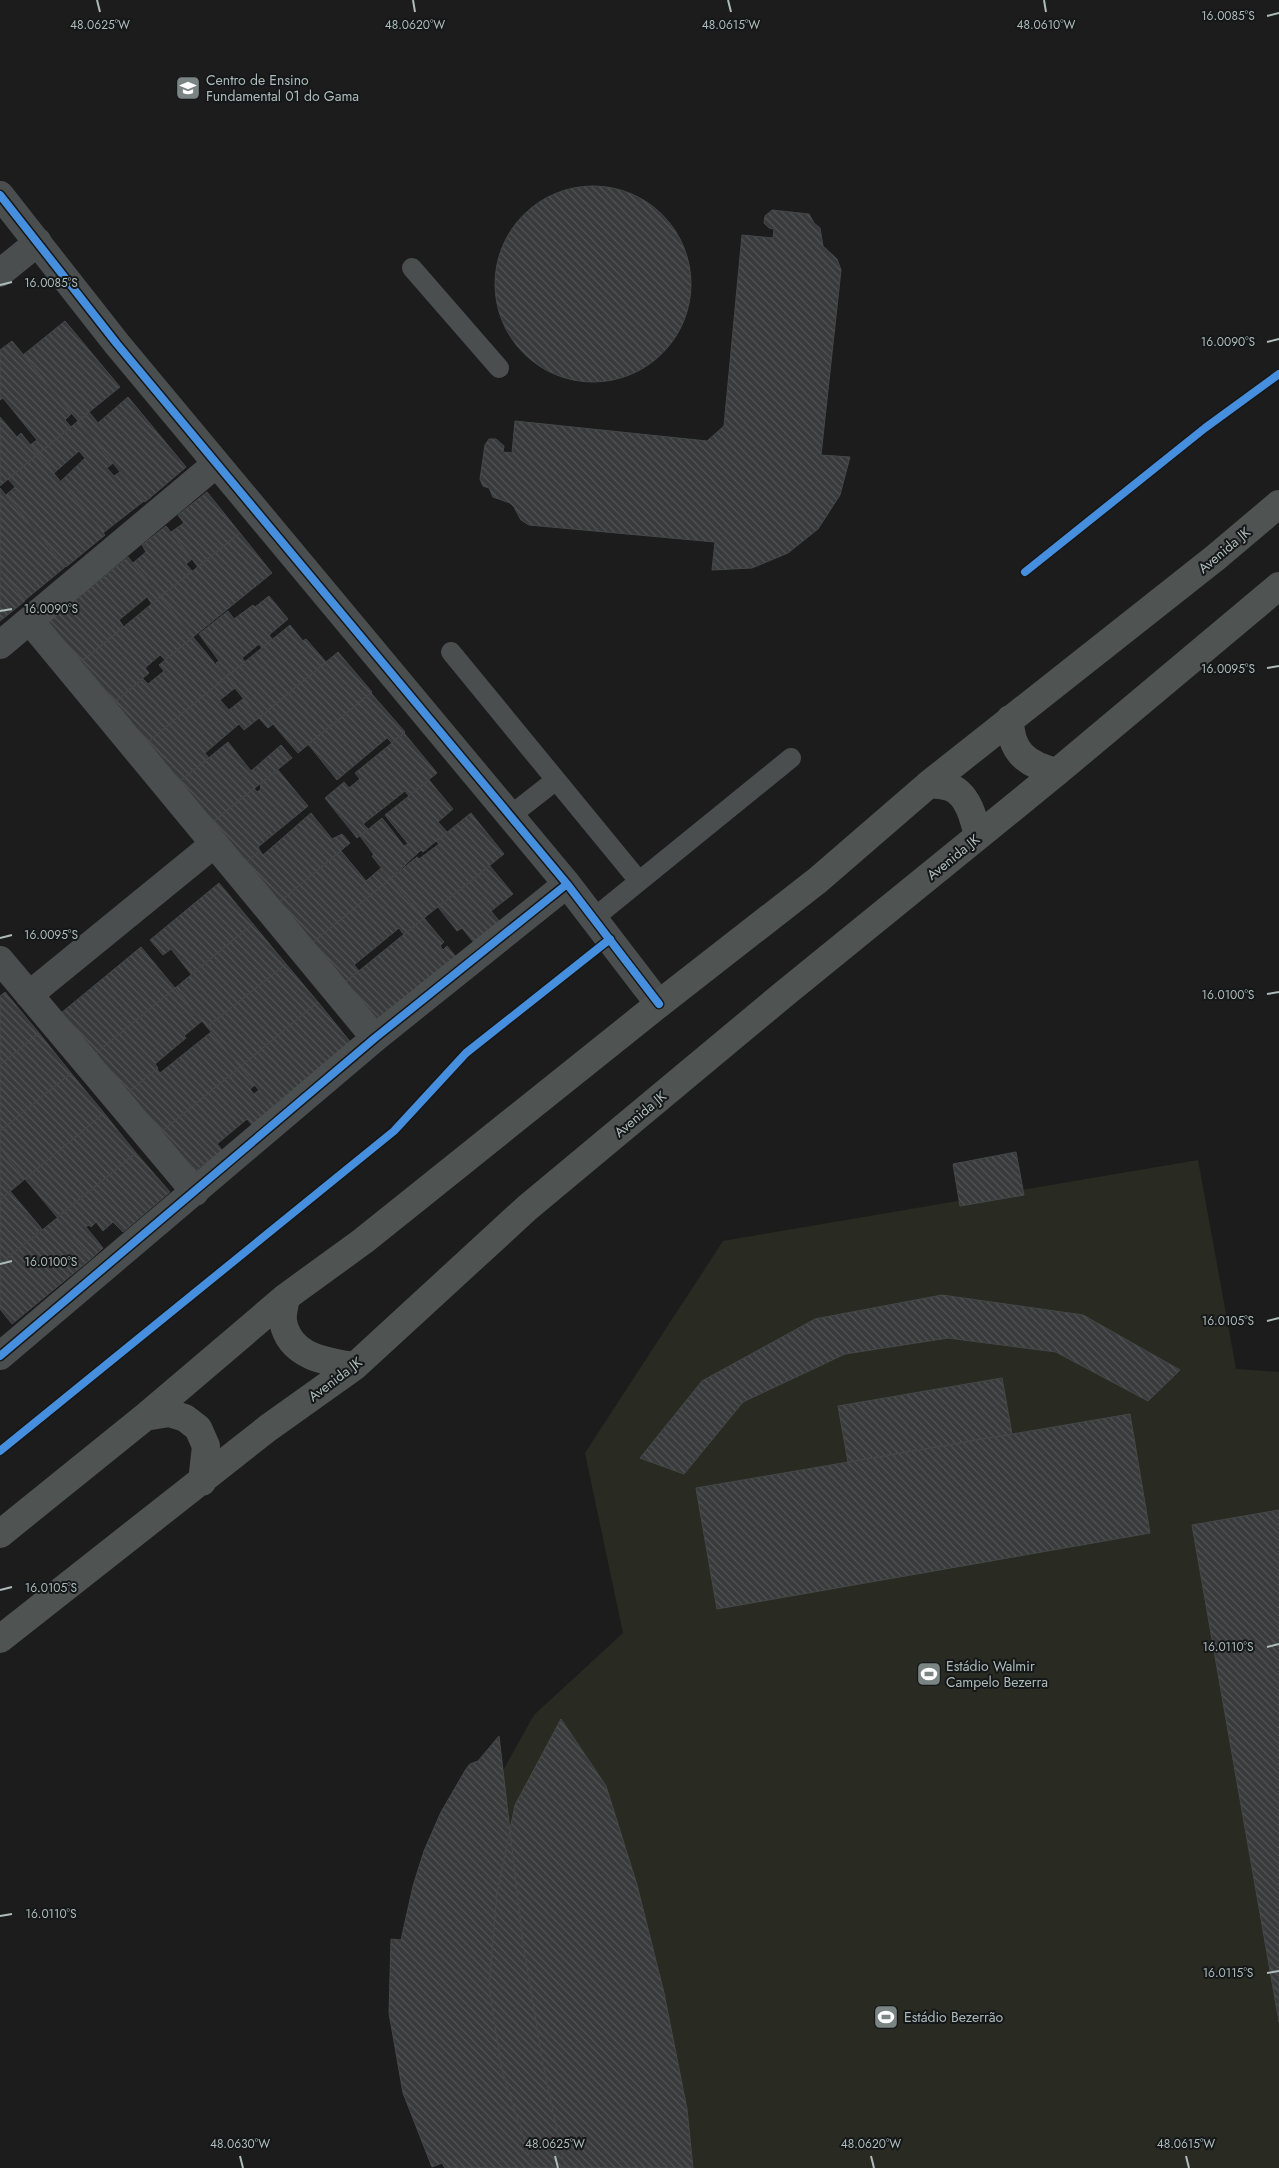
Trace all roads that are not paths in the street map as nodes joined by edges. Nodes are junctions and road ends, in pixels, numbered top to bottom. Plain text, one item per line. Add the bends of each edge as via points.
1 (0, 195) edge
2 (38, 242) junction
3 (412, 268) dead end
4 (0, 273) edge
5 (499, 368) dead end
6 (216, 464) junction
7 (1279, 504) edge
8 (1279, 586) edge
9 (30, 621) junction
10 (0, 645) edge
11 (451, 652) dead end
12 (1010, 719) junction
13 (792, 758) dead end
14 (1057, 772) junction
15 (556, 780) junction
16 (929, 784) junction
17 (510, 816) junction
18 (978, 836) junction
19 (214, 844) junction
20 (639, 881) junction
21 (567, 884) junction
22 (594, 918) junction
23 (0, 960) edge
24 (29, 995) junction
25 (659, 1004) junction
26 (375, 1038) junction
27 (195, 1192) junction
28 (286, 1297) junction
29 (3, 1348) edge
30 (355, 1366) junction
31 (145, 1417) junction
32 (202, 1482) junction
33 (0, 1534) edge
34 (0, 1639) edge

1 - 2 street
2 - 4 street
2 - 6 street
3 - 5 lane
6 - 9 street
6 - 17 street
7 - 12 main road, Avenida JK via 1216,558
8 - 14 main road, Avenida JK
9 - 10 street
9 - 19 street
11 - 15 lane
12 - 14 main road via 1010,733 1015,745 1028,761
12 - 16 main road, Avenida JK
13 - 20 lane
14 - 18 main road, Avenida JK
15 - 17 lane
15 - 20 lane
16 - 18 main road via 949,787 963,798 971,811
16 - 25 main road, Avenida JK via 818,880
17 - 21 street
18 - 30 main road, Avenida JK via 527,1208
19 - 24 street
19 - 26 street
20 - 22 lane
21 - 22 street
21 - 26 street
22 - 25 street
23 - 24 street
24 - 27 street
25 - 28 main road, Avenida JK via 363,1241
26 - 27 street
27 - 29 street
28 - 30 main road via 283,1319 294,1345 312,1357
28 - 31 main road, Avenida JK
30 - 32 main road, Avenida JK via 268,1428
31 - 32 main road via 169,1413 185,1418 198,1428 206,1446
31 - 33 main road, Avenida JK
32 - 34 main road, Avenida JK

